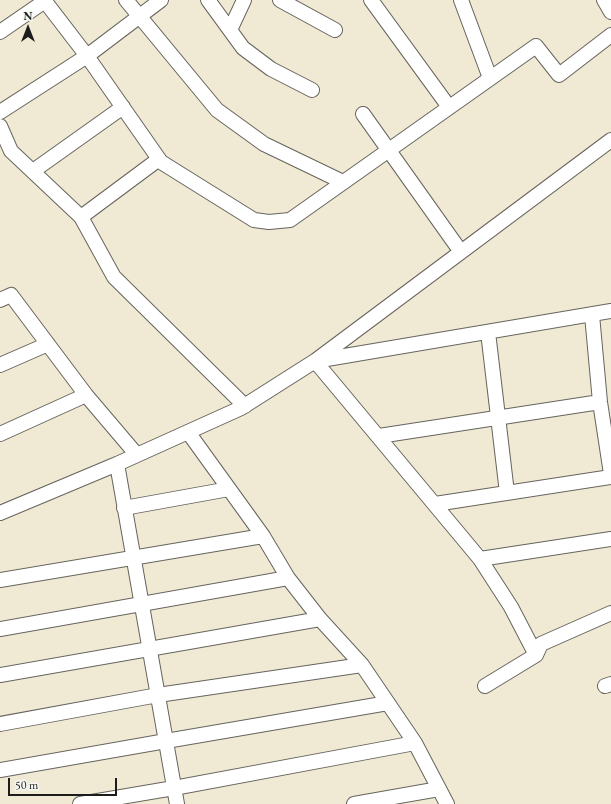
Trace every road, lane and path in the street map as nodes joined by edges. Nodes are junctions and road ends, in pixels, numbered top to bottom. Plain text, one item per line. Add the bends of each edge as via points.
1 (44, 0) edge
2 (126, 0) edge
3 (161, 0) edge
4 (208, 0) edge
5 (244, 0) edge
6 (280, 0) edge
7 (371, 0) edge
8 (461, 0) edge
9 (604, 0) edge
10 (611, 12) edge
11 (138, 16) junction
12 (230, 30) junction
13 (335, 30) dead end
14 (0, 32) edge
15 (611, 35) edge
16 (87, 56) junction
17 (490, 78) junction
18 (312, 90) dead end
19 (124, 107) junction
20 (449, 107) junction
21 (0, 112) edge
22 (363, 114) dead end
23 (0, 126) edge
24 (611, 140) edge
25 (389, 150) junction
26 (159, 159) junction
27 (33, 171) junction
28 (343, 182) junction
29 (81, 217) junction
30 (461, 252) junction
31 (0, 300) edge
32 (611, 312) edge
33 (592, 315) junction
34 (488, 332) junction
35 (48, 344) junction
36 (316, 361) junction
37 (0, 365) edge
38 (86, 395) junction
39 (600, 402) junction
40 (245, 406) junction
41 (499, 418) junction
42 (188, 432) junction
43 (0, 434) edge
44 (379, 436) junction
45 (137, 455) junction
46 (116, 464) junction
47 (611, 476) edge
48 (229, 489) junction
49 (507, 493) junction
50 (435, 504) junction
51 (124, 508) junction
52 (0, 513) edge
53 (263, 536) junction
54 (611, 539) edge
55 (133, 558) junction
56 (480, 559) junction
57 (288, 578) junction
58 (0, 580) edge
59 (141, 604) junction
60 (611, 613) edge
61 (320, 619) junction
62 (0, 628) edge
63 (149, 649) junction
64 (536, 655) junction
65 (362, 665) junction
66 (0, 675) edge
67 (485, 686) dead end
68 (158, 695) junction
69 (388, 704) junction
70 (0, 724) edge
71 (166, 740) junction
72 (415, 743) junction
73 (0, 770) edge
74 (174, 788) junction
75 (439, 789) junction
76 (80, 804) edge
77 (177, 804) edge
78 (354, 804) edge
79 (447, 804) edge

1 - 14 street
1 - 16 street
2 - 11 street
3 - 11 street
4 - 12 street
5 - 12 street
6 - 13 street
7 - 20 street
8 - 17 street
9 - 10 street
11 - 16 street
11 - 28 street via 217,110 264,144
12 - 18 street via 243,48 270,69
15 - 17 street via 559,75 536,46
16 - 19 street
16 - 21 street
17 - 20 street
19 - 26 street
19 - 27 street
20 - 25 street
22 - 25 street
23 - 27 street via 11,151
24 - 30 street
25 - 28 street
25 - 30 street
26 - 28 street via 254,220 269,222 290,220
26 - 29 street
27 - 29 street
29 - 40 street via 114,277
30 - 36 street
31 - 35 street via 11,295
32 - 33 street
33 - 34 street
33 - 39 street
34 - 36 street
34 - 41 street
35 - 37 street
35 - 38 street
36 - 40 street
36 - 44 street
38 - 43 street
38 - 45 street
39 - 41 street
39 - 47 street
40 - 42 street
41 - 44 street
41 - 49 street
42 - 45 street
42 - 48 street
44 - 50 street
45 - 46 street
46 - 51 street
46 - 52 street
47 - 49 street
48 - 51 street
48 - 53 street
49 - 50 street
50 - 56 street
51 - 55 street
53 - 55 street
53 - 57 street
54 - 56 street
55 - 58 street
55 - 59 street
56 - 64 street via 511,607
57 - 59 street
57 - 61 street
59 - 62 street
59 - 63 street
60 - 64 street via 541,644
61 - 63 street
61 - 65 street
63 - 66 street
63 - 68 street
64 - 67 street
65 - 68 street
65 - 69 street
68 - 70 street
68 - 71 street
69 - 71 street
69 - 72 street
71 - 73 street
71 - 74 street
72 - 74 street
72 - 75 street
74 - 76 street
74 - 77 street
75 - 78 street
75 - 79 street

